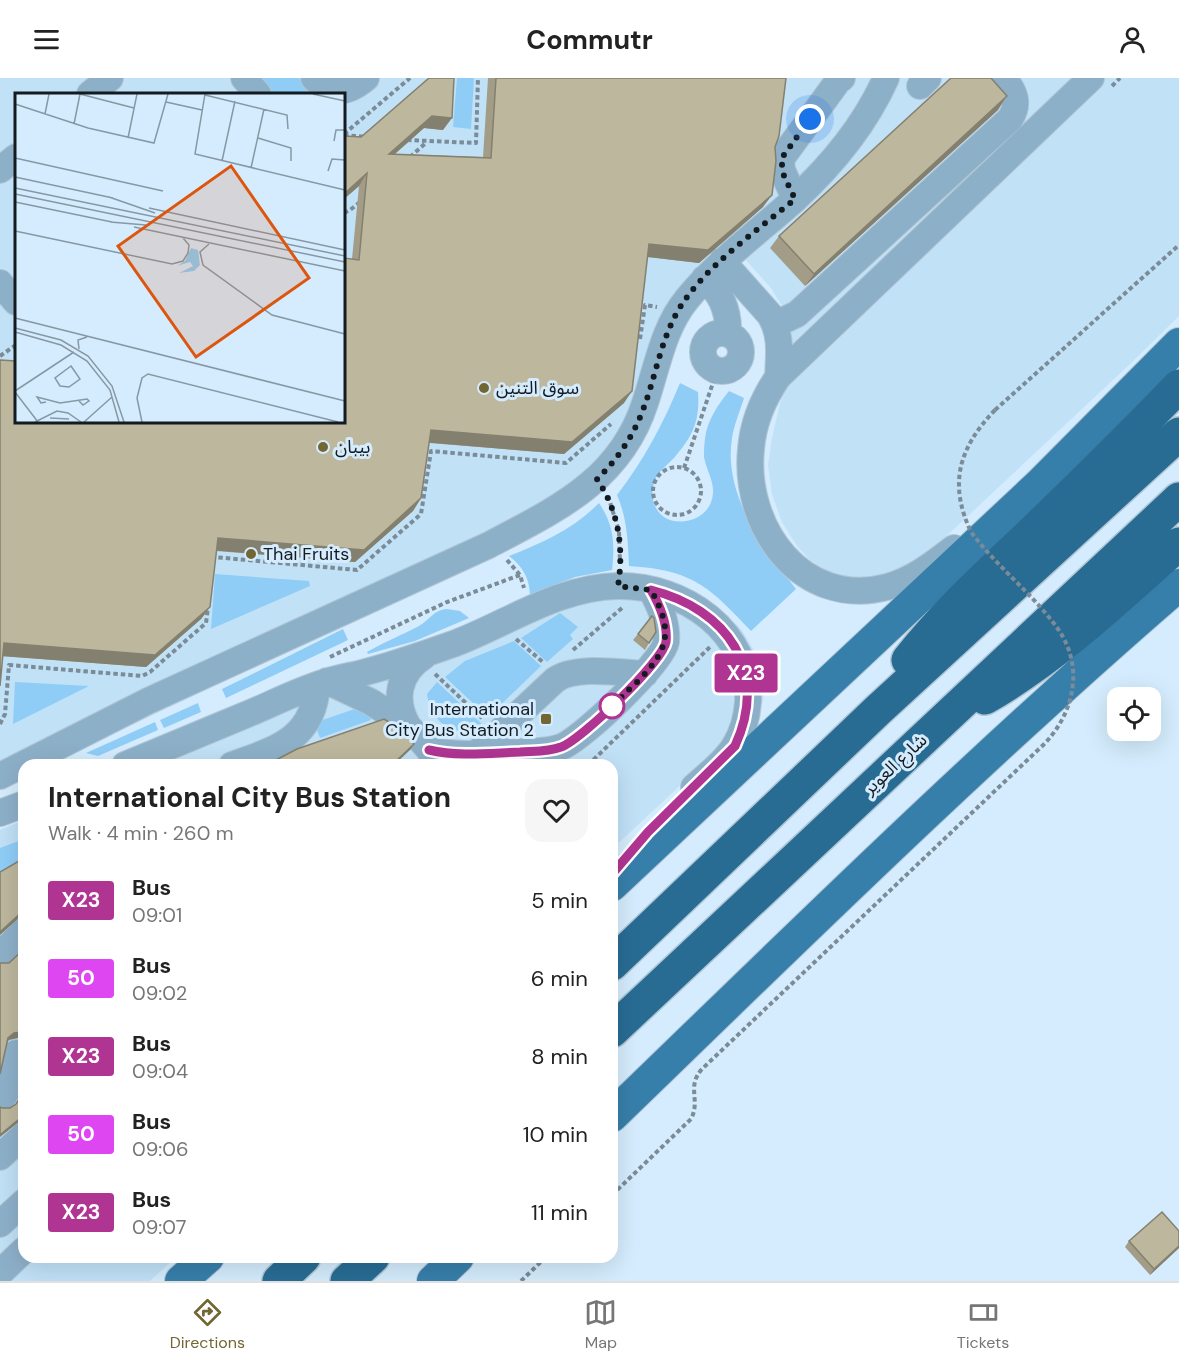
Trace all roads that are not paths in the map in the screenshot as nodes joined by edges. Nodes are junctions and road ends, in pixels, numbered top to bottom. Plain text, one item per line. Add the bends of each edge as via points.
1 (110, 78) edge
2 (244, 78) edge
3 (314, 78) edge
4 (366, 78) edge
5 (843, 78) edge
6 (852, 78) edge
7 (1003, 78) edge
8 (1091, 78) edge
9 (882, 87) edge
10 (91, 93) edge
11 (257, 93) edge
12 (15, 158) edge
13 (0, 170) edge
14 (795, 199) junction
15 (722, 261) junction
16 (704, 279) junction
17 (0, 283) edge
18 (745, 287) junction
19 (15, 301) edge
20 (725, 306) junction
21 (769, 315) junction
22 (730, 335) junction
23 (1179, 344) edge
24 (717, 371) road end
25 (778, 377) junction
26 (1179, 386) edge
27 (1179, 434) edge
28 (1039, 485) junction
29 (1179, 499) edge
30 (1179, 544) edge
31 (1179, 585) edge
32 (651, 590) junction
33 (424, 656) junction
34 (645, 674) junction
35 (324, 675) junction
36 (878, 710) junction
37 (941, 721) junction
38 (408, 726) junction
39 (476, 754) junction
40 (34, 759) edge
41 (138, 759) edge
42 (248, 759) edge
43 (432, 759) edge
44 (437, 759) edge
45 (18, 767) edge
46 (0, 776) edge
47 (18, 806) edge
48 (0, 813) edge
49 (618, 867) edge
50 (618, 879) edge
51 (18, 937) edge
52 (0, 955) edge
53 (618, 958) edge
54 (618, 1025) edge
55 (13, 1055) edge
56 (14, 1099) edge
57 (618, 1110) edge
58 (18, 1140) edge
59 (18, 1153) edge
60 (0, 1157) edge
61 (0, 1170) edge
62 (18, 1256) edge
63 (298, 1263) edge
64 (366, 1263) edge
65 (452, 1263) edge
66 (476, 1263) edge
67 (0, 1273) edge
68 (279, 1281) edge
69 (347, 1281) edge
70 (433, 1281) edge
71 (458, 1281) edge

1 - 10 street
2 - 11 street
3 - 4 street via 322,86 337,91 352,88
5 - 14 street via 781,159
6 - 9 street
7 - 21 street via 1016,97 1010,118 797,314
8 - 25 street
9 - 14 street via 841,151
12 - 13 street
14 - 15 street
15 - 16 street
15 - 18 street
16 - 20 street
16 - 40 street via 679,309 666,336 635,430 617,458 565,504 489,545 148,701
17 - 19 street
18 - 20 street
18 - 21 street
20 - 22 street
21 - 22 street
21 - 25 street via 779,349
22 - 24 street via 740,345 741,357 734,367
23 - 28 main road
25 - 28 street via 754,429 752,487 761,518 776,546 794,567 817,582 857,591 902,582 928,568
26 - 36 highway via 945,616 908,660
27 - 36 highway
28 - 50 main road
29 - 37 highway, شارع العوير
30 - 37 highway via 1042,663
31 - 57 main road via 907,832
32 - 33 street via 618,586 573,593
32 - 34 street via 663,615 666,642
32 - 49 street via 687,602 726,633 746,672 747,710 735,746
33 - 35 street via 362,673
33 - 38 street via 402,678 399,691 402,715
34 - 39 street via 563,747
34 - 39 street via 578,672 560,677
35 - 38 street
35 - 41 street
35 - 42 street via 312,711 298,734 276,749
36 - 53 highway
37 - 54 highway, شارع العوير
38 - 43 street
39 - 44 street
45 - 46 street
47 - 48 street
51 - 52 street
55 - 56 street via 13,1080 6,1094
58 - 60 street
59 - 61 street
62 - 67 street
63 - 68 highway
64 - 69 highway
65 - 70 main road
66 - 71 main road

